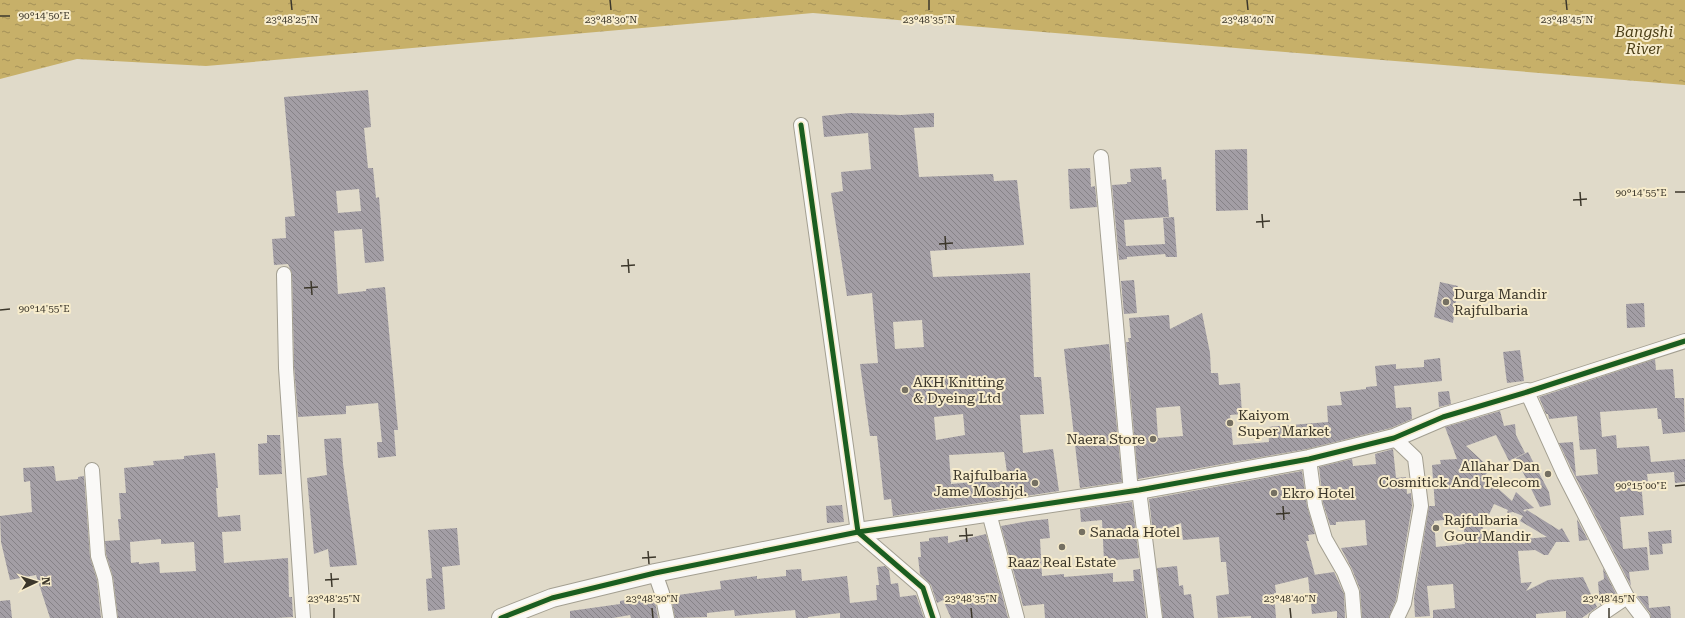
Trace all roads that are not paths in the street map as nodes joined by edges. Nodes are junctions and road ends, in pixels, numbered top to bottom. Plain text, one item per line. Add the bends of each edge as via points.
1 (801, 125) dead end
2 (1101, 157) dead end
3 (284, 274) dead end
4 (1685, 341) edge
5 (1527, 392) junction
6 (1394, 438) junction
7 (1309, 459) junction
8 (92, 470) dead end
9 (1135, 491) junction
10 (990, 513) junction
11 (858, 532) junction
12 (655, 573) junction
13 (1627, 597) junction
14 (110, 618) edge
15 (303, 618) edge
16 (501, 618) edge
17 (667, 618) edge
18 (933, 618) edge
19 (1017, 618) edge
20 (1155, 618) edge
21 (1354, 618) edge
22 (1397, 618) edge
23 (1596, 618) edge
24 (1643, 618) edge

1 - 11 street
2 - 9 street
3 - 15 street via 286,368
4 - 5 street
5 - 6 street via 1443,417
5 - 13 street via 1564,474
6 - 7 street
6 - 22 street via 1415,458 1421,506 1404,603
7 - 9 street
7 - 21 street via 1315,505 1325,538 1352,592
8 - 14 street via 98,556 105,578
9 - 10 street
9 - 20 street
10 - 11 street
10 - 19 street
11 - 12 street
11 - 18 street via 923,588
12 - 16 street via 552,598
12 - 17 street
13 - 23 street
13 - 24 street

